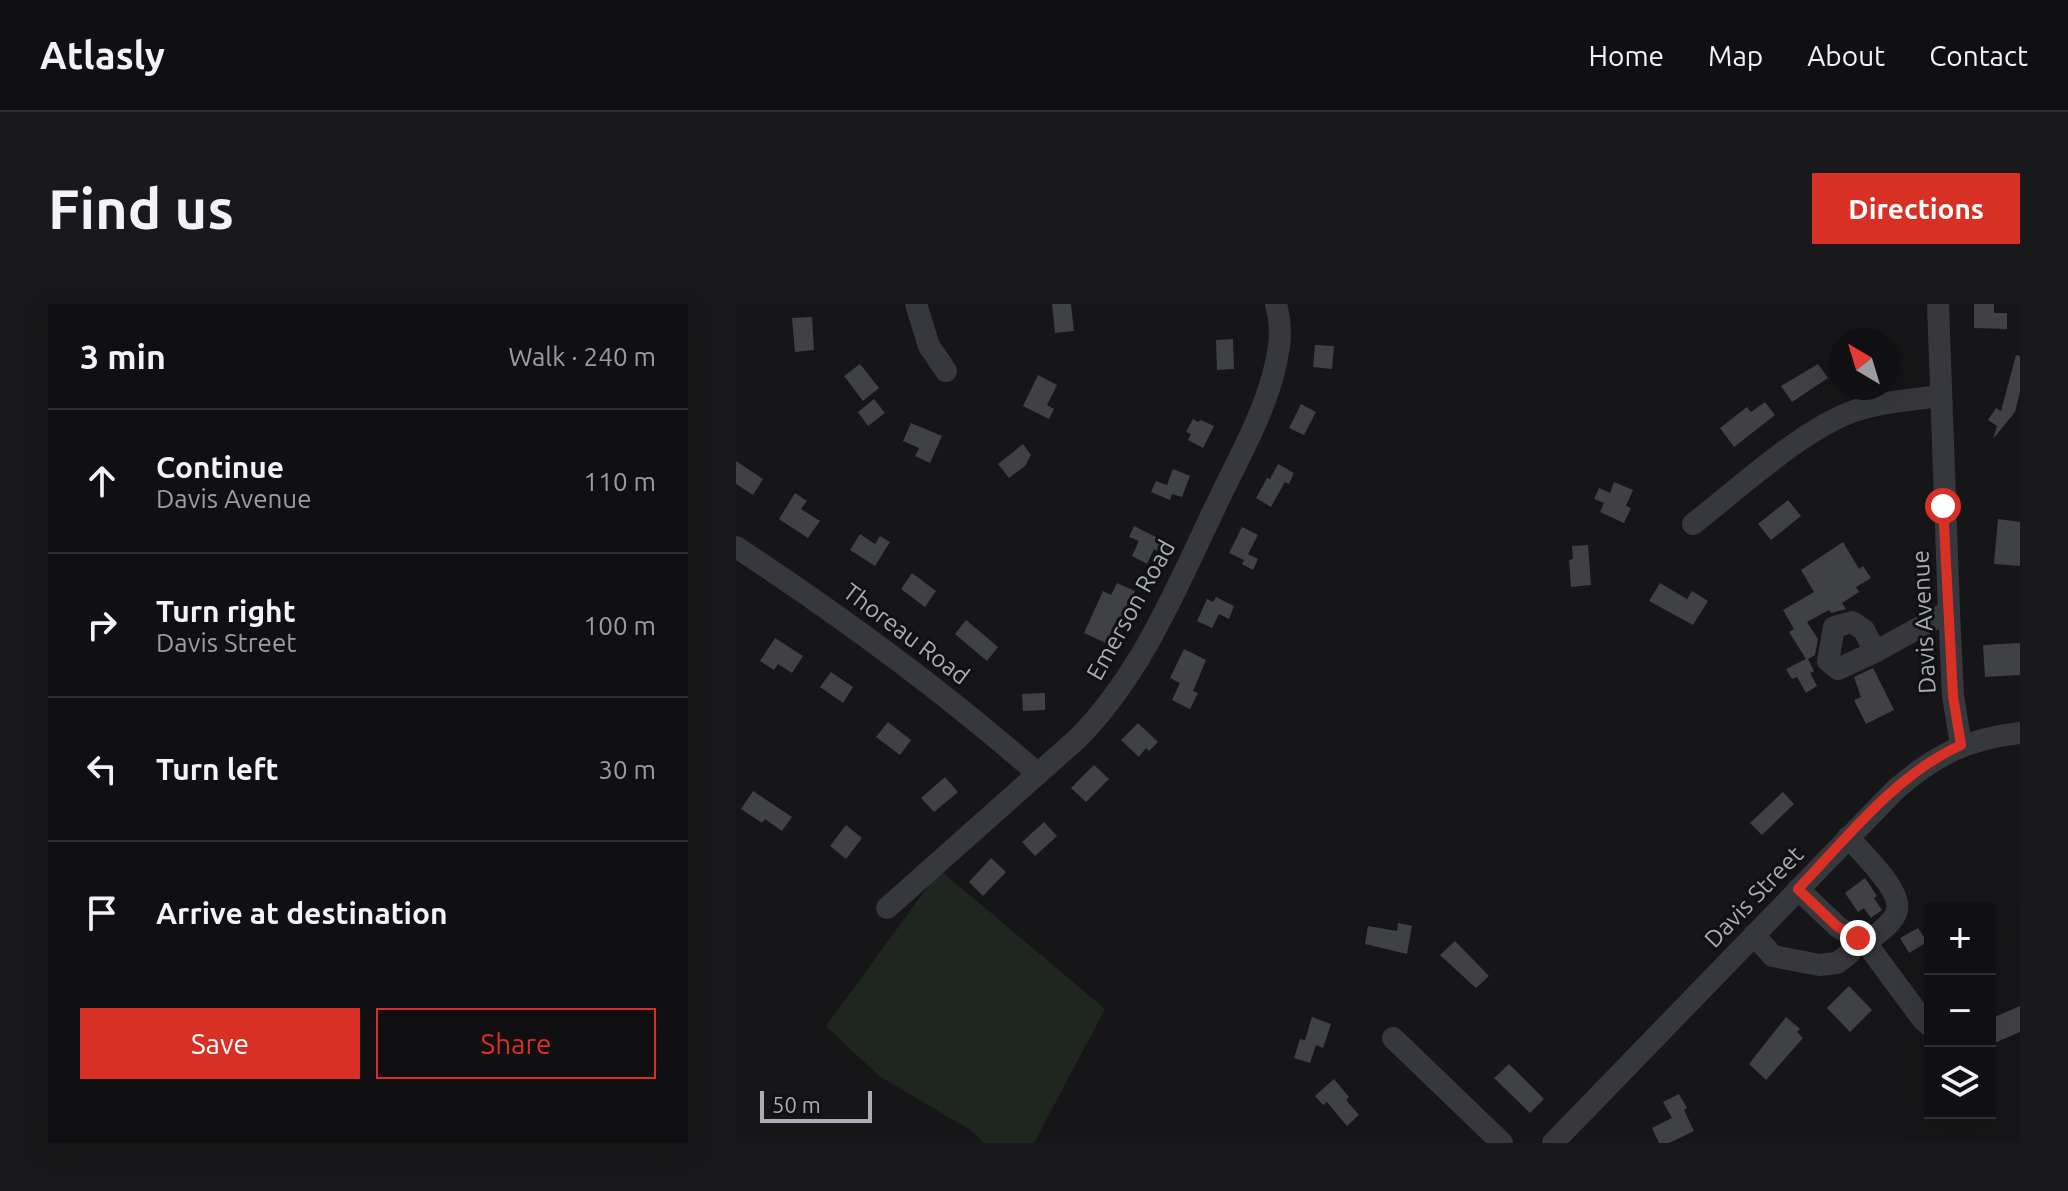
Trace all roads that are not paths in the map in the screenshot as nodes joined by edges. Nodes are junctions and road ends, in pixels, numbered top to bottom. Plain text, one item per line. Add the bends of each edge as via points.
1 (916, 304) edge
2 (1276, 304) edge
3 (1938, 304) edge
4 (946, 371) dead end
5 (1940, 396) junction
6 (1693, 524) dead end
7 (736, 547) edge
8 (1949, 611) junction
9 (1875, 652) dead end
10 (2020, 733) edge
11 (1961, 745) junction
12 (1037, 773) junction
13 (1848, 837) junction
14 (1798, 889) junction
15 (887, 908) dead end
16 (1754, 935) junction
17 (1862, 940) junction
18 (1924, 1021) edge
19 (1393, 1038) dead end
20 (1502, 1143) edge
21 (1553, 1143) edge

1 - 4 street via 929,346
2 - 12 street, Emerson Road via 1279,348 1259,413 1165,611 1095,721
3 - 5 street, Davis Avenue
5 - 6 street via 1869,407 1831,422
5 - 8 street, Davis Avenue
7 - 12 street, Thoreau Road via 892,655
8 - 9 street
8 - 11 street, Davis Avenue
10 - 11 street, Davis Street
11 - 13 street, Davis Street via 1915,773
12 - 15 street, Emerson Road
13 - 14 street, Davis Street
13 - 17 street via 1897,898 1891,922
14 - 16 street, Davis Street
14 - 17 street via 1838,927
16 - 17 street via 1773,956 1819,965 1837,963
16 - 21 street, Davis Street
17 - 18 street
19 - 20 street

